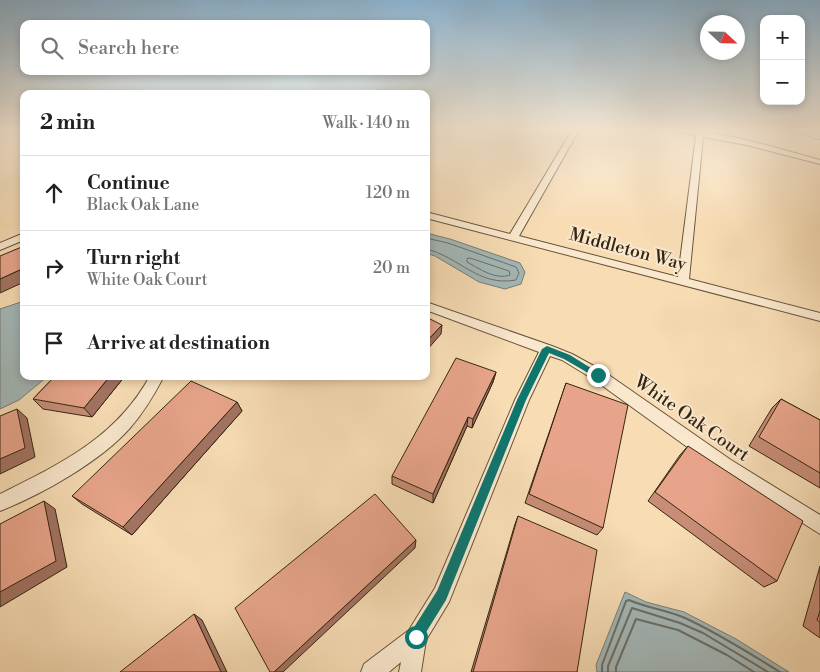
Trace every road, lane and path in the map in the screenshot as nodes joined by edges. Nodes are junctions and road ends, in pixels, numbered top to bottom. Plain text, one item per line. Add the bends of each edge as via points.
1 (558, 161) edge
2 (697, 161) edge
3 (430, 216) edge
4 (513, 237) junction
5 (20, 238) edge
6 (0, 247) edge
7 (683, 281) junction
8 (430, 307) edge
9 (820, 316) edge
10 (547, 349) junction
11 (155, 380) edge
12 (0, 503) edge
13 (820, 525) edge
14 (416, 637) junction
15 (372, 672) edge
16 (410, 672) edge

1 - 4 street
2 - 7 street
3 - 4 street, Middleton Way
4 - 7 street, Middleton Way
5 - 6 street
7 - 9 street, Middleton Way
8 - 10 street, White Oak Court
10 - 13 street, White Oak Court via 598,375 725,465
10 - 14 street via 522,400 442,595
11 - 12 street via 136,410 103,444 58,473
14 - 15 street
14 - 16 street

